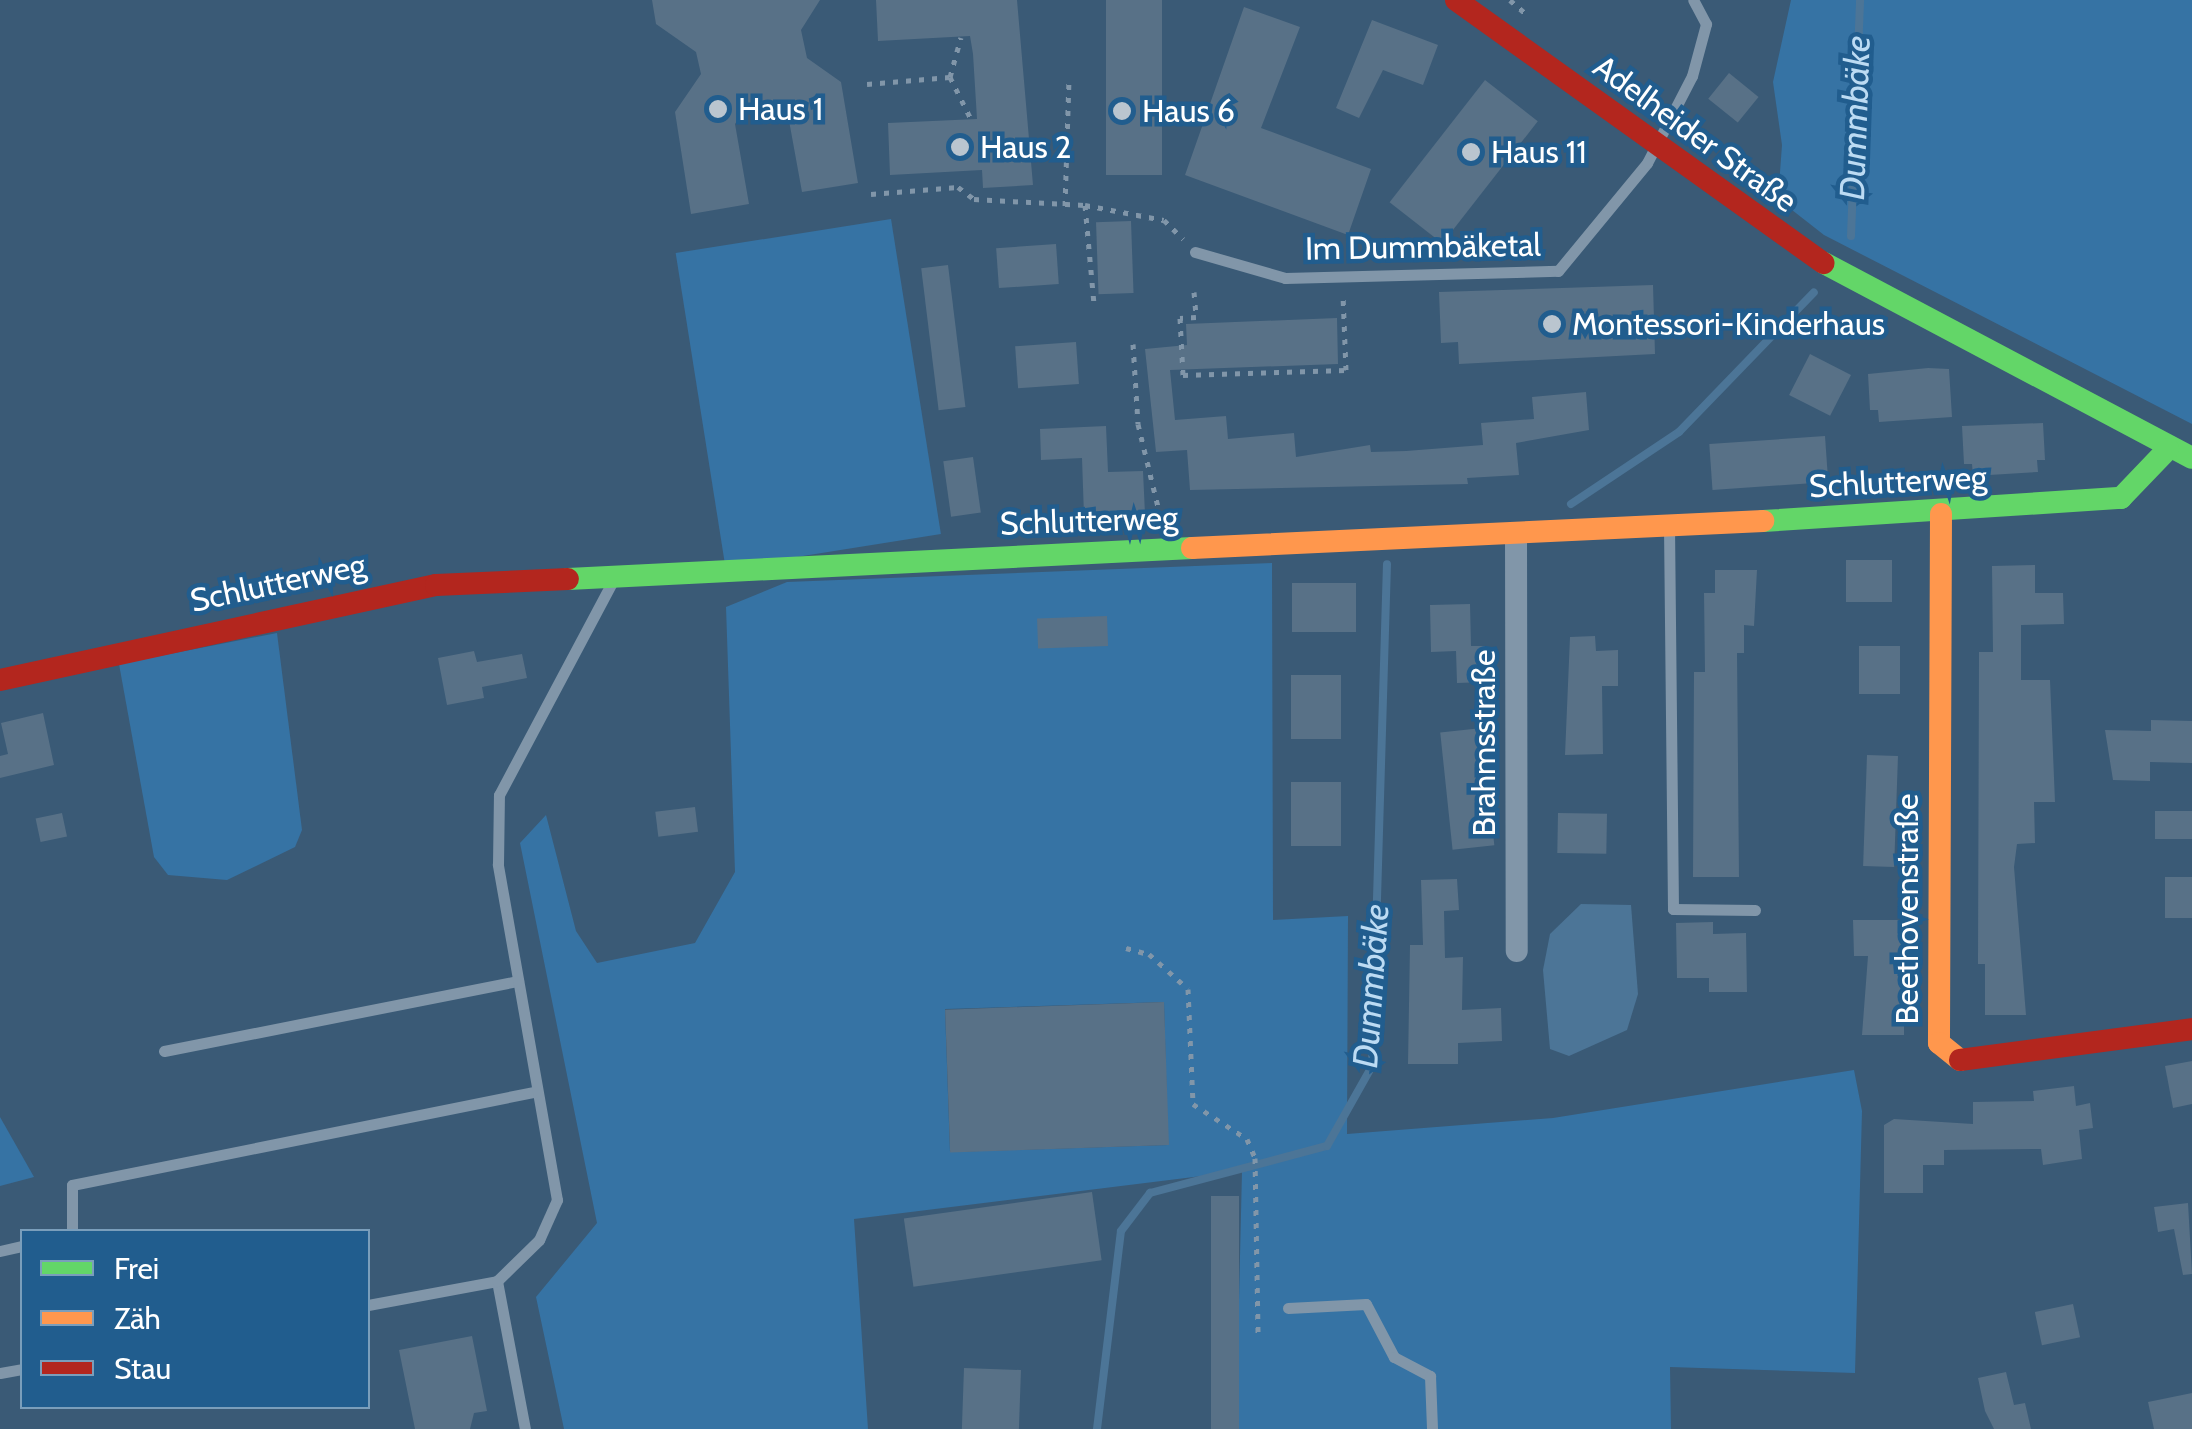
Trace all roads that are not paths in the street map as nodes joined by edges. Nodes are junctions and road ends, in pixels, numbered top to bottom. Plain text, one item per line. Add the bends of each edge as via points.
1 (1456, 0) edge
2 (1693, 0) edge
3 (1660, 137) junction
4 (1195, 252) road end
5 (2168, 449) junction
6 (2192, 458) edge
7 (1941, 514) junction
8 (1669, 526) junction
9 (1516, 534) junction
10 (615, 575) junction
11 (0, 680) edge
12 (1755, 910) dead end
13 (1518, 952) dead end
14 (518, 981) junction
15 (2192, 1028) edge
16 (164, 1051) dead end
17 (537, 1091) junction
18 (72, 1229) edge
19 (497, 1281) junction
20 (370, 1305) edge
21 (1288, 1308) dead end
22 (525, 1429) edge
23 (1432, 1429) edge

1 - 3 street, Adelheider Straße
2 - 3 lane via 1706,24 1692,76
3 - 4 lane, Im Dummbäketal via 1558,271 1285,278
3 - 5 street, Adelheider Straße via 1798,248
5 - 6 street, Adelheider Straße
5 - 7 street, Schlutterweg via 2158,468 2121,498
7 - 8 street, Schlutterweg
7 - 15 street, Beethovenstraße via 1940,1043 1959,1060
8 - 9 street, Schlutterweg
8 - 12 lane via 1673,909
9 - 10 street, Schlutterweg
9 - 13 street, Brahmsstraße
10 - 11 street, Schlutterweg via 436,586
10 - 14 lane via 608,602 530,727 499,794 498,864
14 - 16 lane
14 - 17 lane
17 - 18 lane via 72,1185
17 - 19 lane via 557,1200 539,1240
19 - 20 lane
19 - 22 lane
21 - 23 lane via 1366,1304 1394,1356 1430,1376

